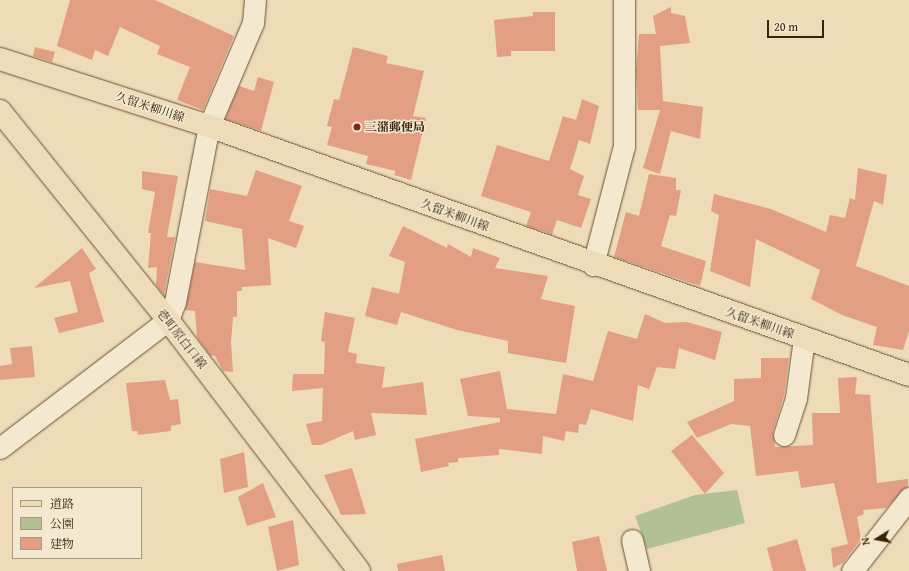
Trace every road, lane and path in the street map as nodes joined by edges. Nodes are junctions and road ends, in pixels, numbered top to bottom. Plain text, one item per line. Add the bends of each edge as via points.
1 (256, 0) edge
2 (624, 0) edge
3 (0, 59) edge
4 (0, 110) edge
5 (209, 126) junction
6 (593, 265) junction
7 (168, 320) junction
8 (804, 338) junction
9 (909, 375) edge
10 (784, 435) dead end
11 (0, 448) edge
12 (909, 498) edge
13 (632, 540) dead end
14 (359, 571) edge
15 (639, 571) edge
16 (852, 571) edge

1 - 5 street via 253,23
2 - 6 street via 624,146
3 - 5 main road, 久留米柳川線
4 - 7 main road, 壱町原白口線
5 - 6 main road, 久留米柳川線
5 - 7 street via 175,302
6 - 8 main road, 久留米柳川線
7 - 11 street
7 - 14 main road, 壱町原白口線
8 - 9 main road, 久留米柳川線
8 - 10 street via 796,398
12 - 16 street
13 - 15 street

